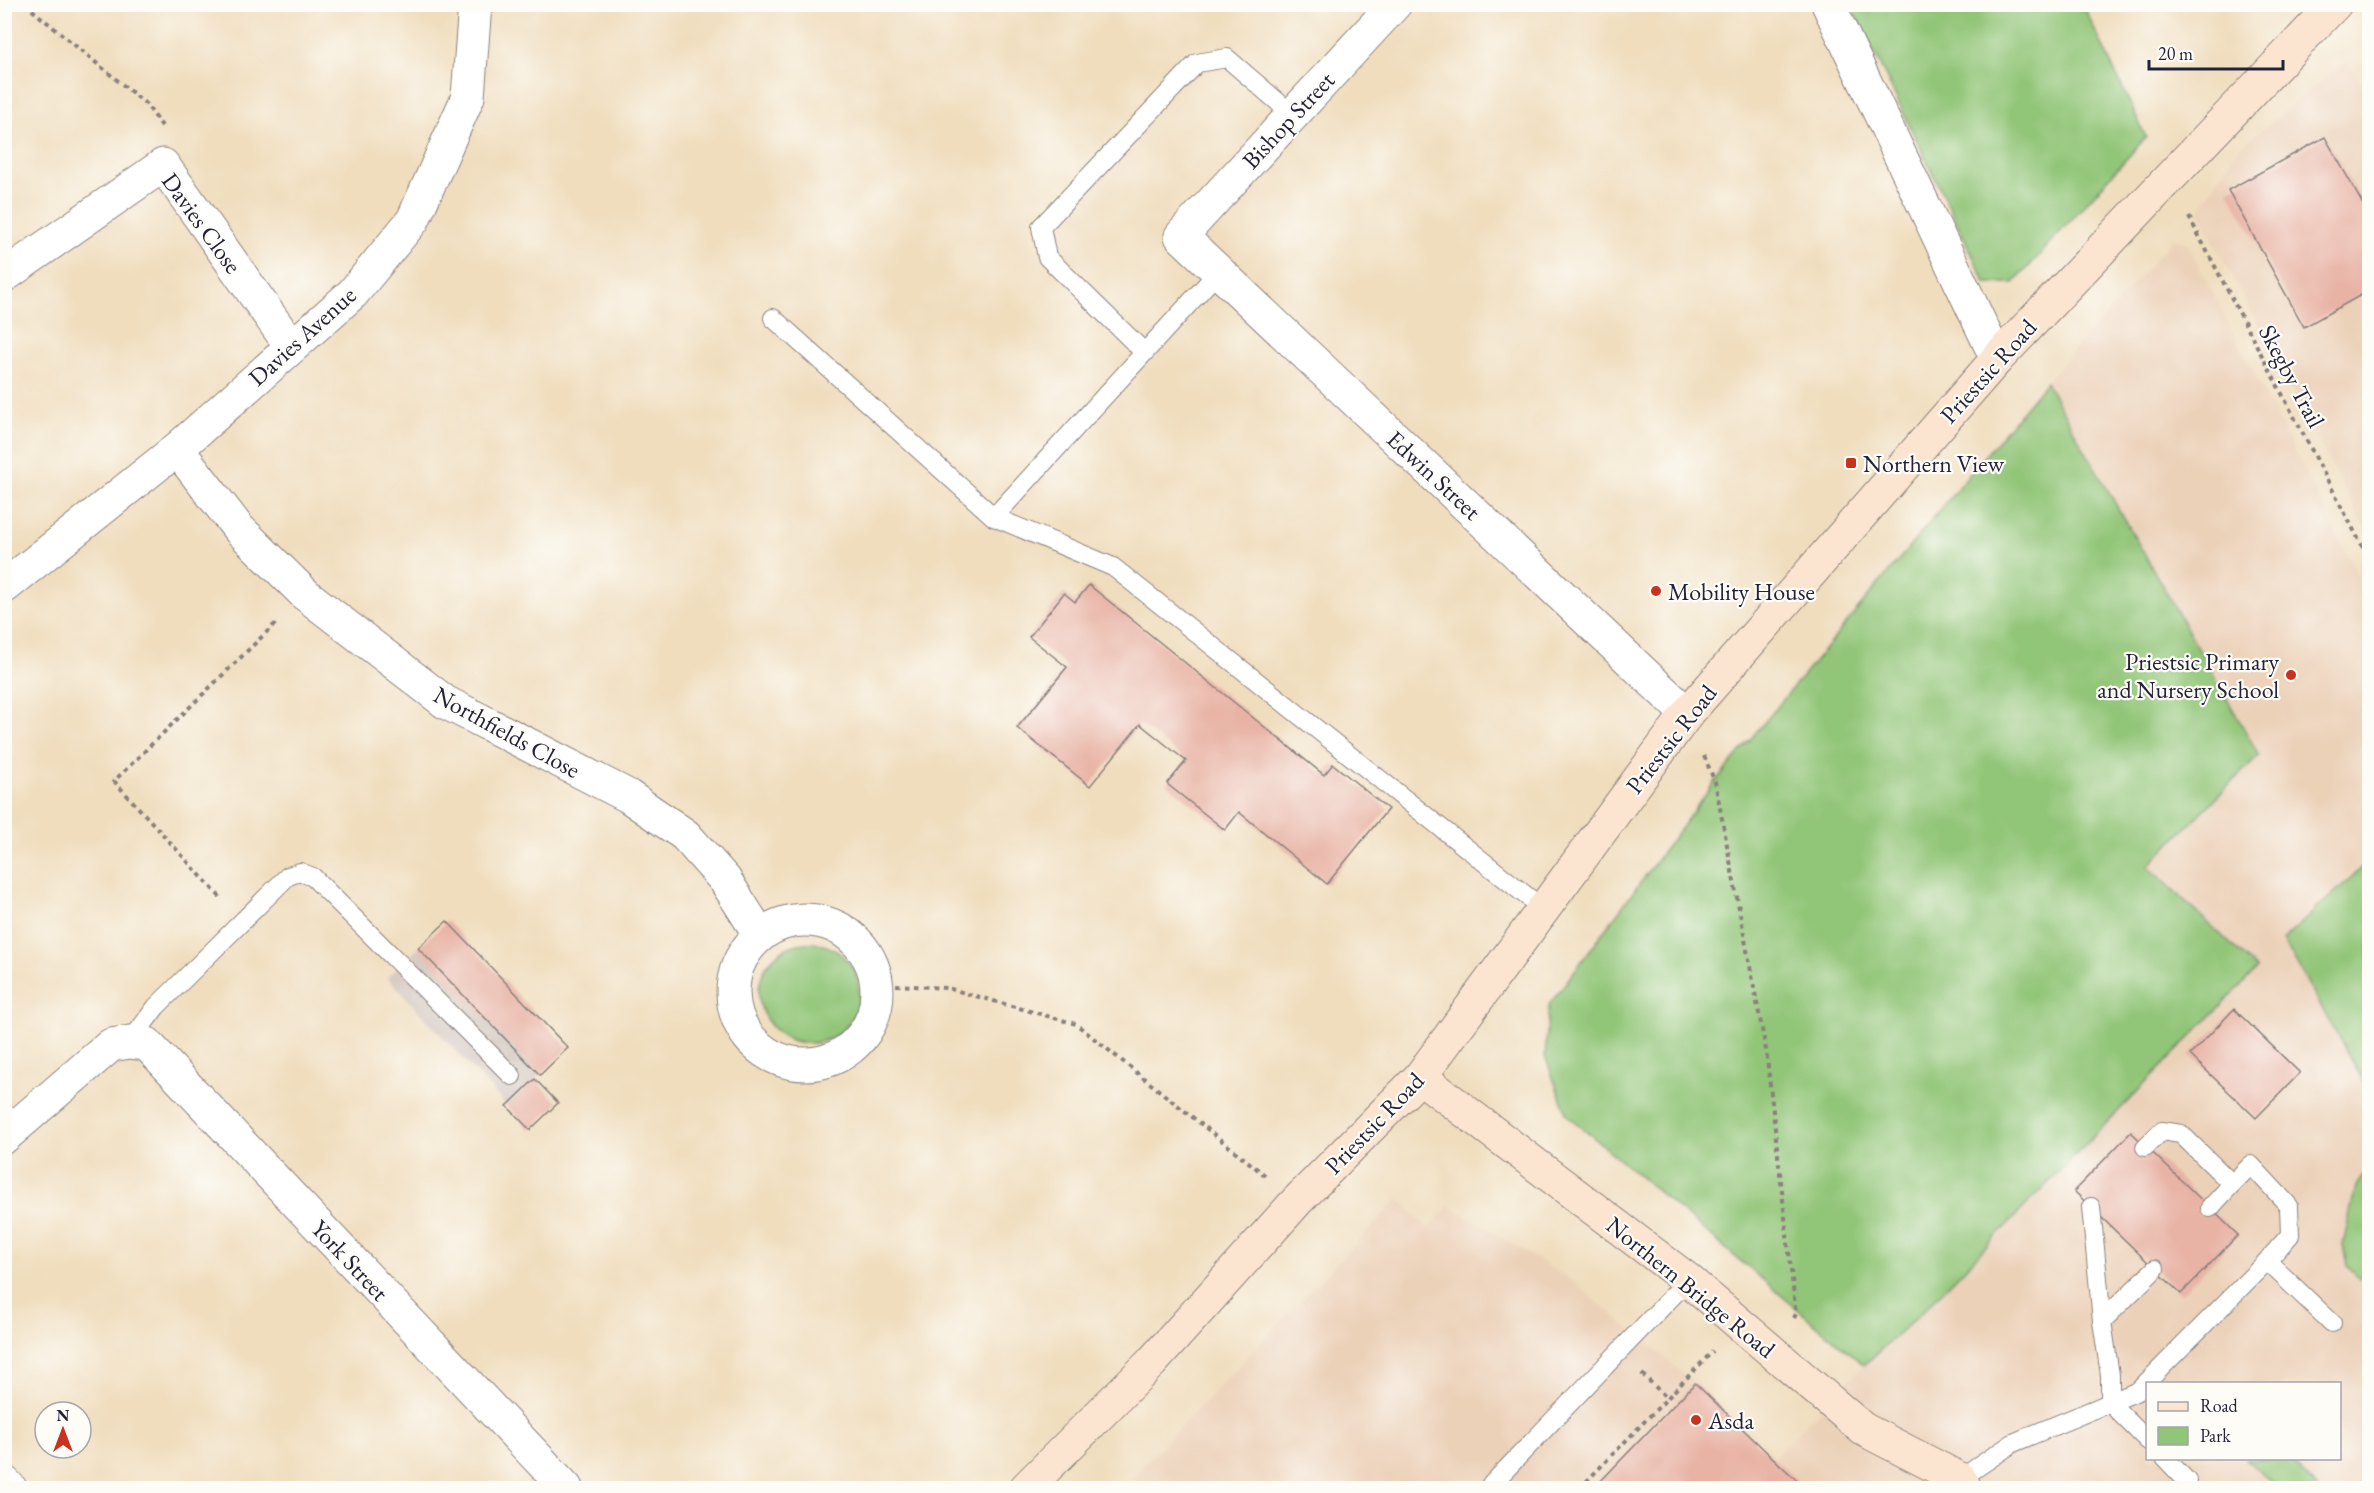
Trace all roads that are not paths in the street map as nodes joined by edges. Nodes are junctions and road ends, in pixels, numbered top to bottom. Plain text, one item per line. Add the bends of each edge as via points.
1 (475, 4) edge
2 (1395, 4) edge
3 (1828, 4) edge
4 (2335, 4) edge
5 (1293, 115) junction
6 (1181, 236) joint
7 (1219, 271) junction
8 (4, 276) edge
9 (773, 318) dead end
10 (291, 346) junction
11 (1144, 352) junction
12 (1997, 359) junction
13 (177, 448) junction
14 (994, 517) junction
15 (4, 587) edge
16 (1687, 714) junction
17 (1543, 909) junction
18 (760, 935) junction
19 (130, 1042) junction
20 (512, 1076) dead end
21 (1420, 1077) junction
22 (4, 1137) edge
23 (2145, 1147) dead end
24 (2232, 1184) junction
25 (2091, 1207) dead end
26 (2210, 1208) dead end
27 (2267, 1261) junction
28 (2155, 1269) dead end
29 (1688, 1280) junction
30 (2102, 1321) junction
31 (2332, 1323) dead end
32 (2110, 1403) junction
33 (2146, 1439) edge
34 (2166, 1460) edge
35 (2187, 1481) dead end
36 (4, 1482) edge
37 (1963, 1484) edge
38 (10, 1488) edge
39 (566, 1488) edge
40 (1026, 1488) edge
41 (1488, 1488) edge

1 - 10 street, Davies Avenue via 468,97 413,220 353,292
2 - 5 street, Bishop Street
3 - 12 street
4 - 12 main road, Priestsic Road
5 - 6 street, Bishop Street
5 - 11 lane via 1227,58 1197,63 1041,227 1047,257
6 - 7 street, Edwin Street
7 - 11 lane
7 - 16 street, Edwin Street
8 - 10 street, Davies Close via 163,165
9 - 14 lane
10 - 13 street, Davies Avenue
11 - 14 lane
12 - 16 main road, Priestsic Road
13 - 15 street, Davies Avenue
13 - 18 street, Northfields Close via 238,528 306,595 445,702 628,796 685,835 725,880
14 - 17 lane via 1113,567
16 - 17 main road, Priestsic Road
17 - 21 main road, Priestsic Road
18 - 18 street via 743,954 734,977 733,1002 740,1027 756,1047 777,1060 802,1065 827,1062 849,1050 867,1032 876,1009 878,984 872,962 859,944 843,930 822,922 800,920
19 - 20 lane via 156,1007 241,921 288,876 300,872 313,877
19 - 22 street via 111,1045
19 - 39 street, York Street via 147,1044
21 - 29 main road, Northern Bridge Road
21 - 40 main road, Priestsic Road via 1298,1201 1152,1362
23 - 24 lane via 2162,1131 2181,1134
24 - 26 lane
24 - 27 lane via 2251,1165 2289,1206 2290,1235
25 - 30 lane
27 - 31 lane
27 - 32 lane via 2138,1390
28 - 30 lane
29 - 37 main road, Northern Bridge Road via 1863,1429
29 - 41 lane
30 - 32 lane
32 - 33 lane
32 - 37 lane via 2013,1443
34 - 35 lane
36 - 38 street

